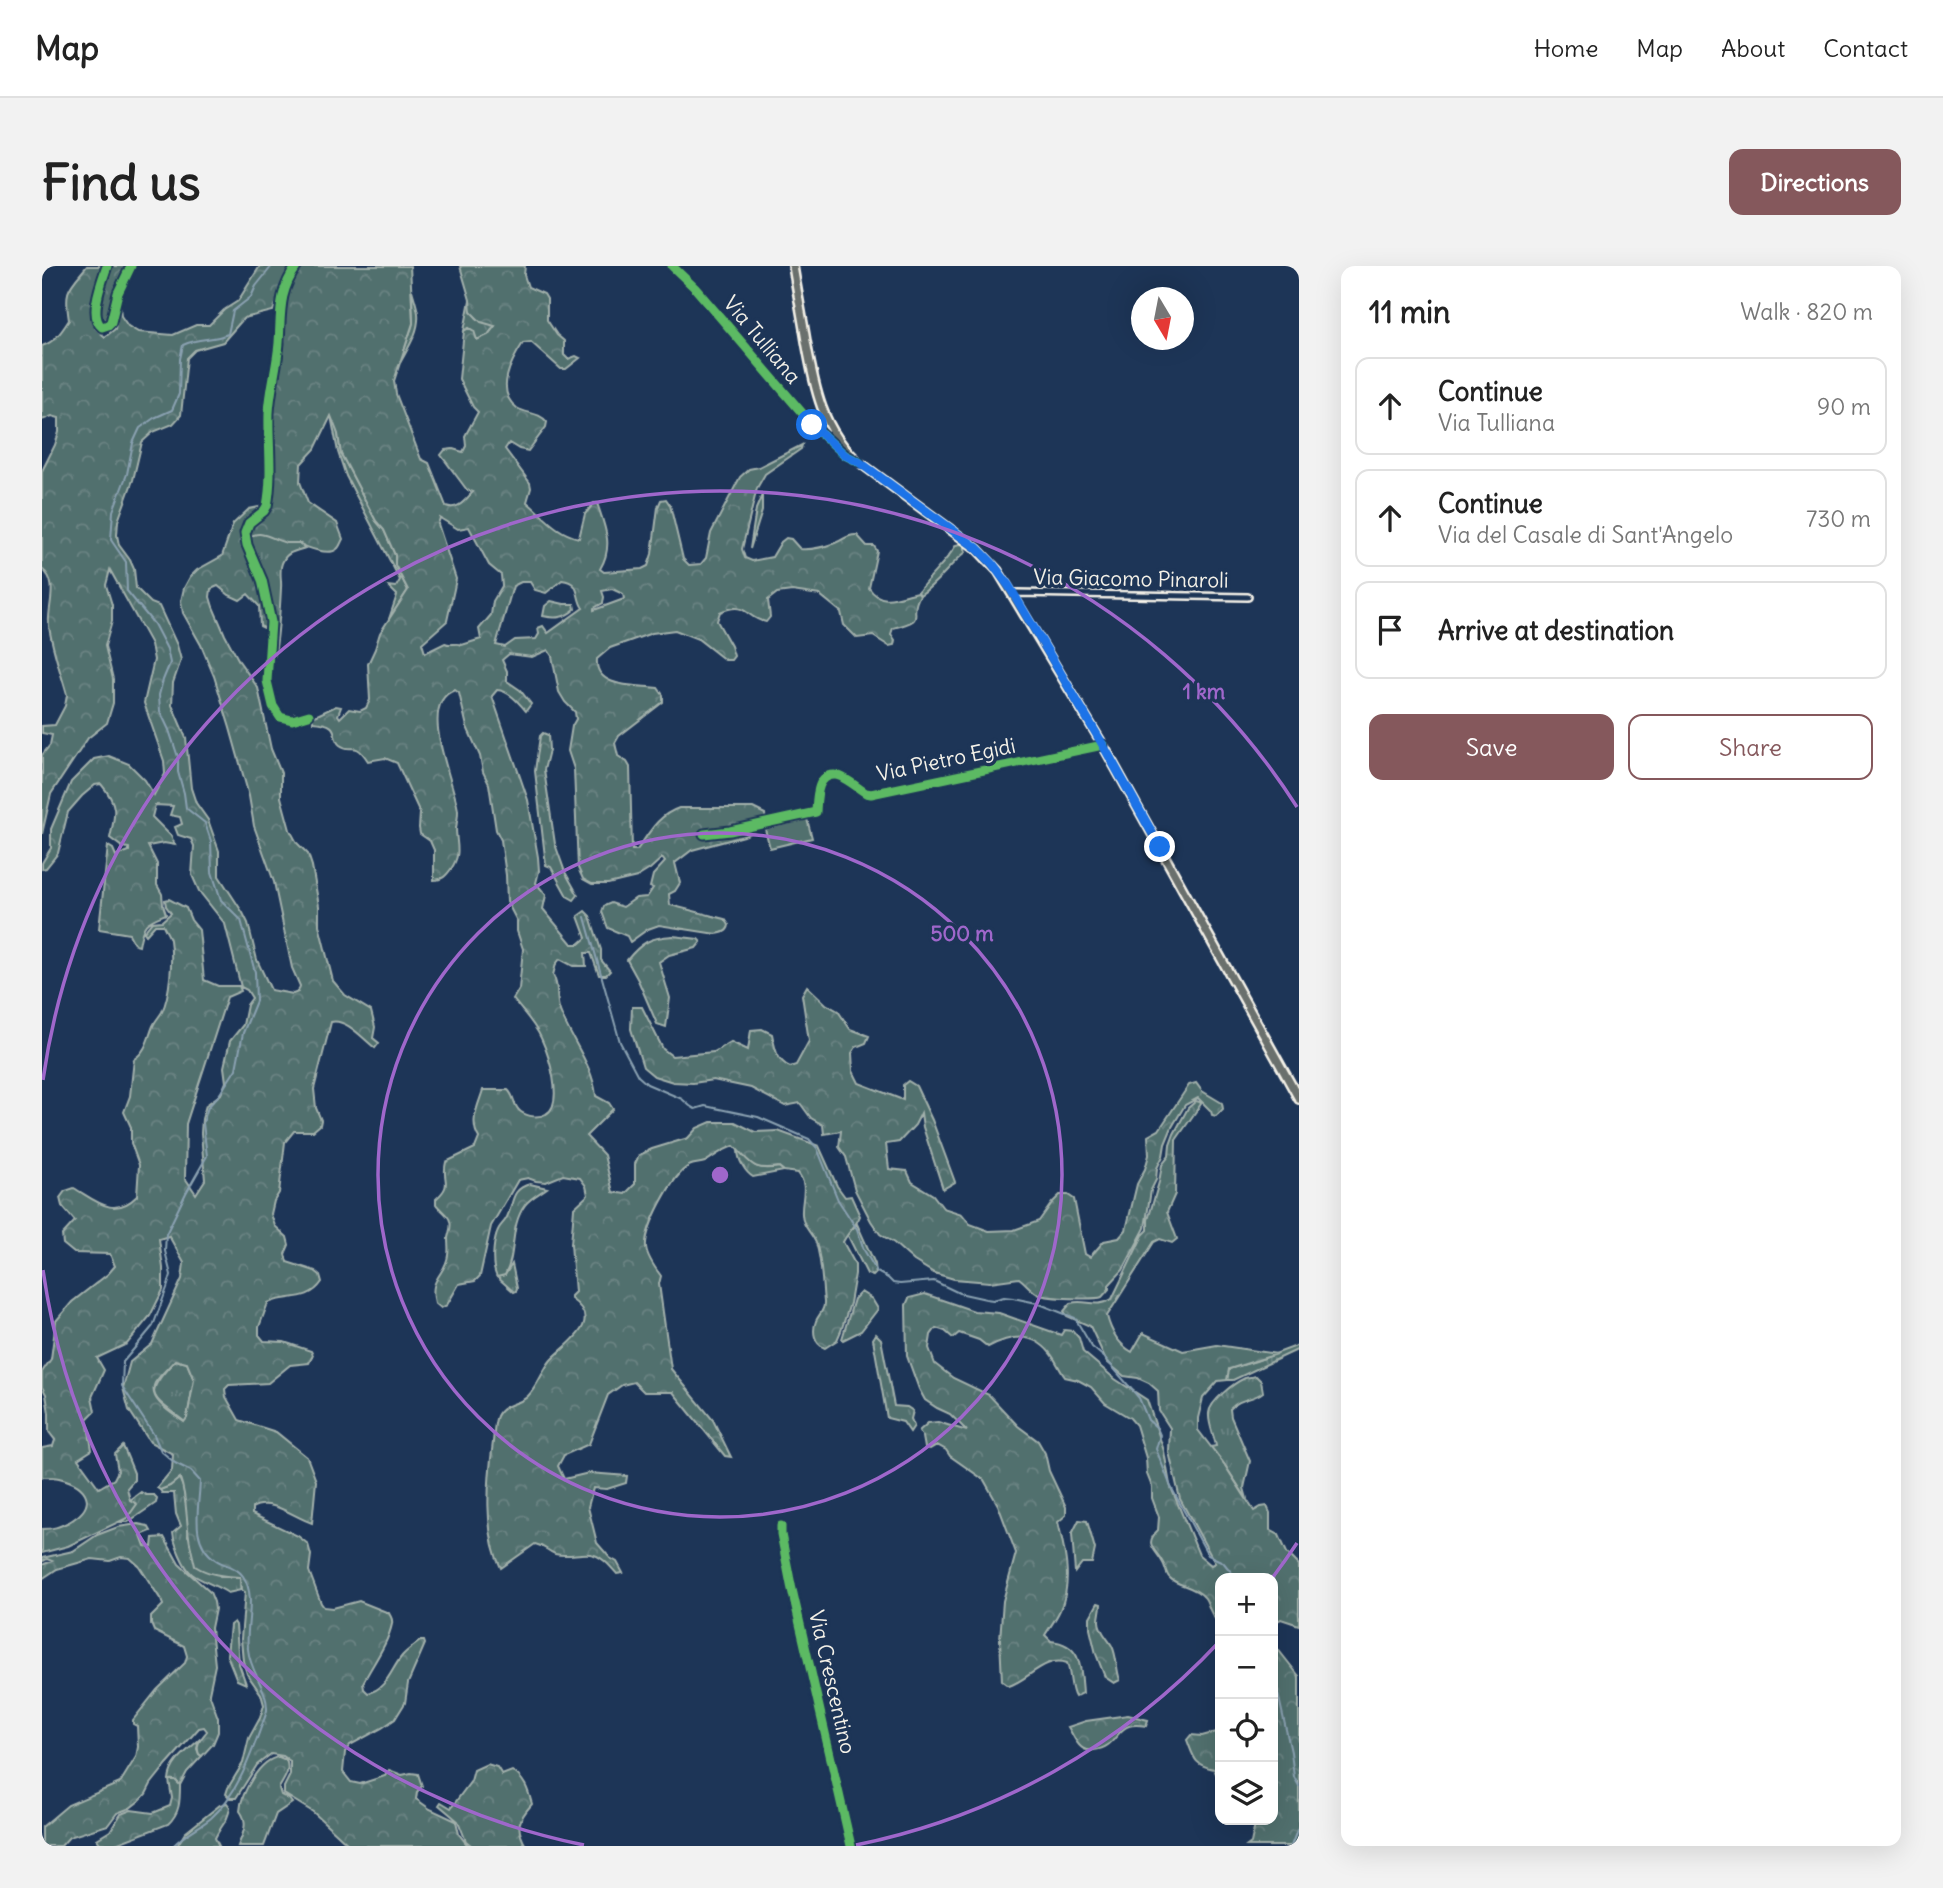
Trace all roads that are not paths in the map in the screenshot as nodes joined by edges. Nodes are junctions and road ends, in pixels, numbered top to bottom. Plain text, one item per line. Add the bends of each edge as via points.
1 (107, 266) edge
2 (131, 266) edge
3 (297, 266) edge
4 (672, 266) edge
5 (793, 266) edge
6 (859, 462) junction
7 (1014, 594) junction
8 (1248, 597) dead end
9 (309, 715) dead end
10 (1103, 745) junction
11 (704, 834) dead end
12 (1299, 1099) edge
13 (781, 1526) dead end
14 (851, 1846) edge

1 - 2 street via 96,310 102,327 111,322
3 - 9 street via 282,297 269,408 267,506 245,528 245,536 262,580 271,622 266,672 272,703 284,719
4 - 6 street, Via Tulliana via 816,429
5 - 6 main road via 820,406 833,433
6 - 7 main road via 977,548
7 - 8 street, Via Giacomo Pinaroli
7 - 10 main road
10 - 11 street, Via Pietro Egidi via 871,794 833,775 819,784 816,812
10 - 12 main road
13 - 14 street, Via Crescentino

